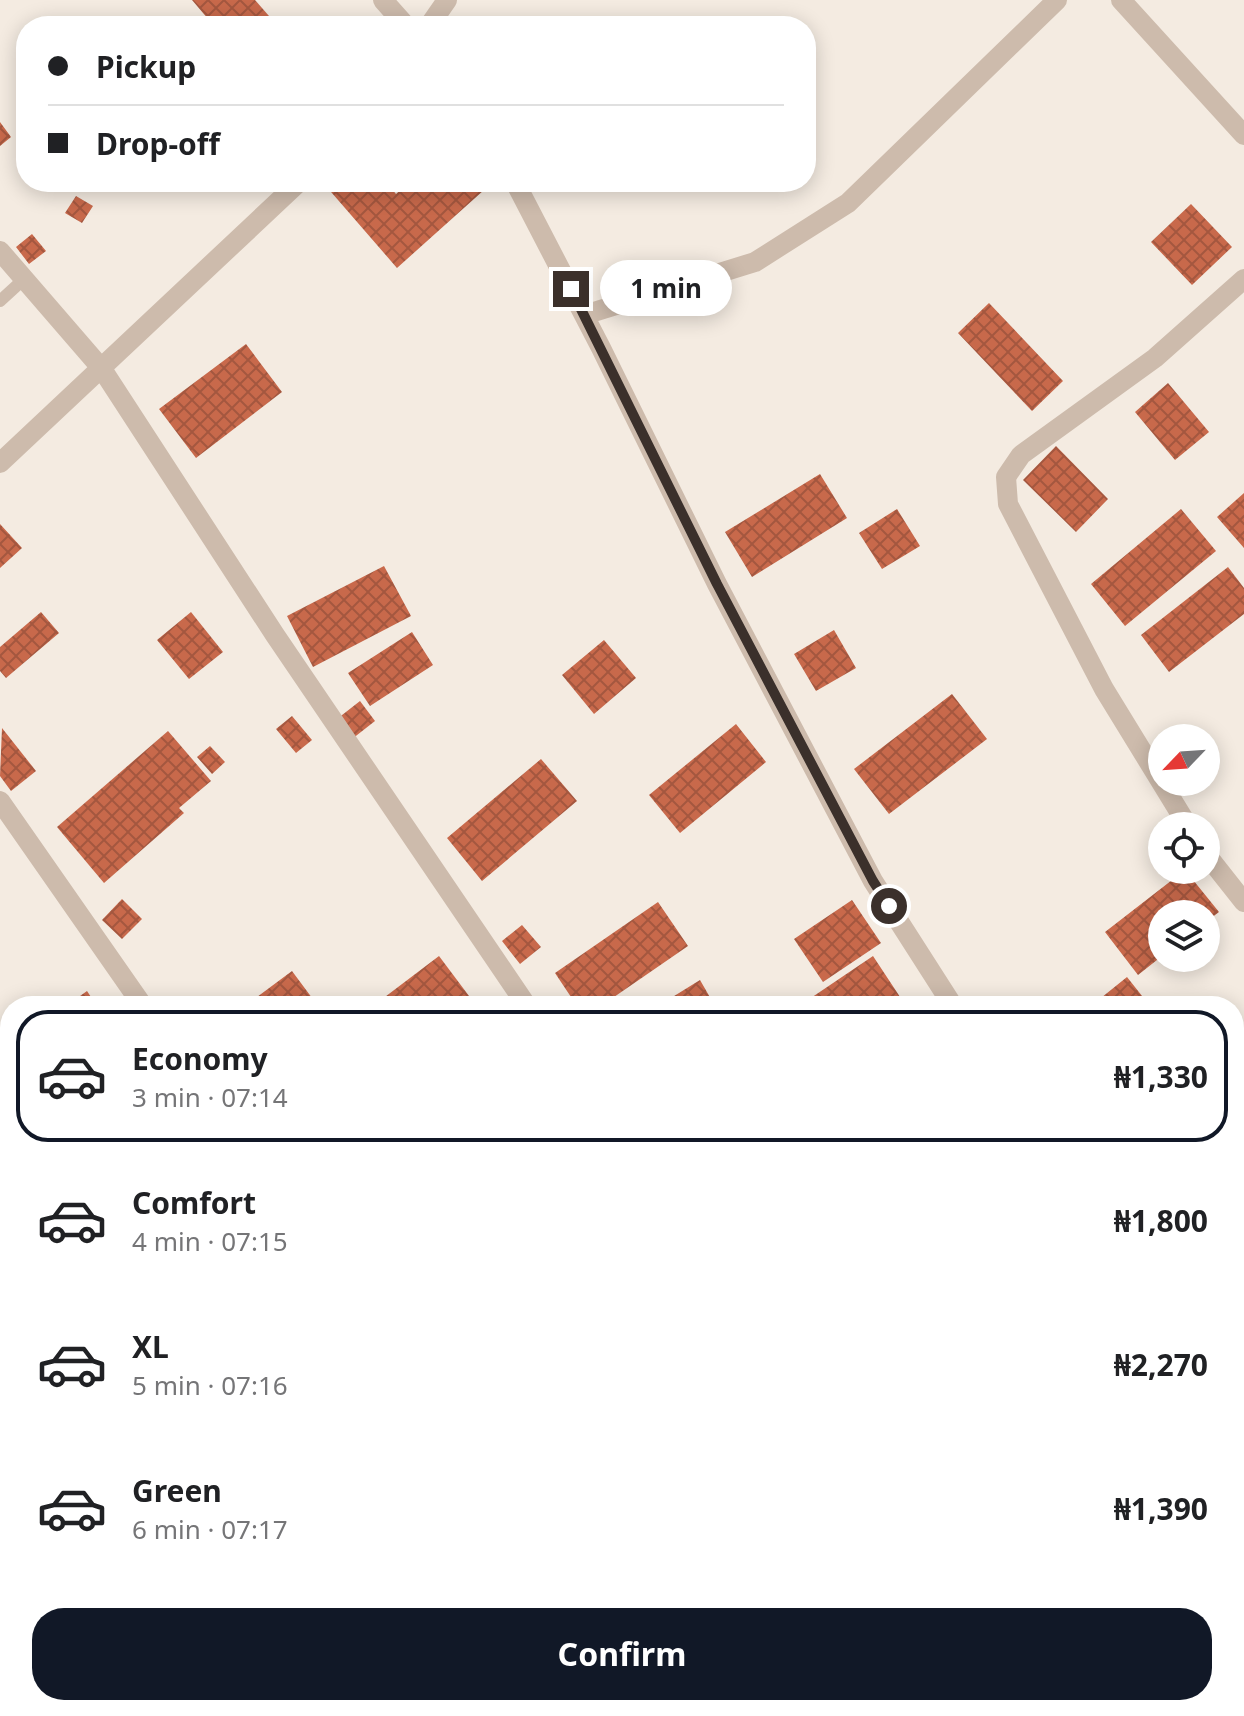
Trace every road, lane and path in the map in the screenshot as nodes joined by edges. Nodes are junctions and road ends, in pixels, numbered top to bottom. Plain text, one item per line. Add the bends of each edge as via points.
1 (383, 0) edge
2 (1057, 0) edge
3 (1121, 0) edge
4 (397, 16) edge
5 (1244, 135) edge
6 (288, 192) edge
7 (520, 192) edge
8 (0, 251) edge
9 (24, 279) junction
10 (1244, 279) edge
11 (0, 301) edge
12 (584, 315) junction
13 (102, 369) junction
14 (0, 463) edge
15 (0, 801) edge
16 (1179, 812) edge
17 (1220, 872) edge
18 (1244, 902) edge
19 (136, 996) edge
20 (520, 996) edge
21 (947, 996) edge

1 - 4 street
2 - 12 street via 848,203 755,262
3 - 5 street
6 - 13 street
7 - 12 street
8 - 9 street
9 - 11 lane
9 - 13 street
10 - 16 street via 1155,358 1021,455 1006,477 1008,504 1104,689
12 - 21 street via 873,881
13 - 14 street
13 - 20 street
15 - 19 street
17 - 18 street

